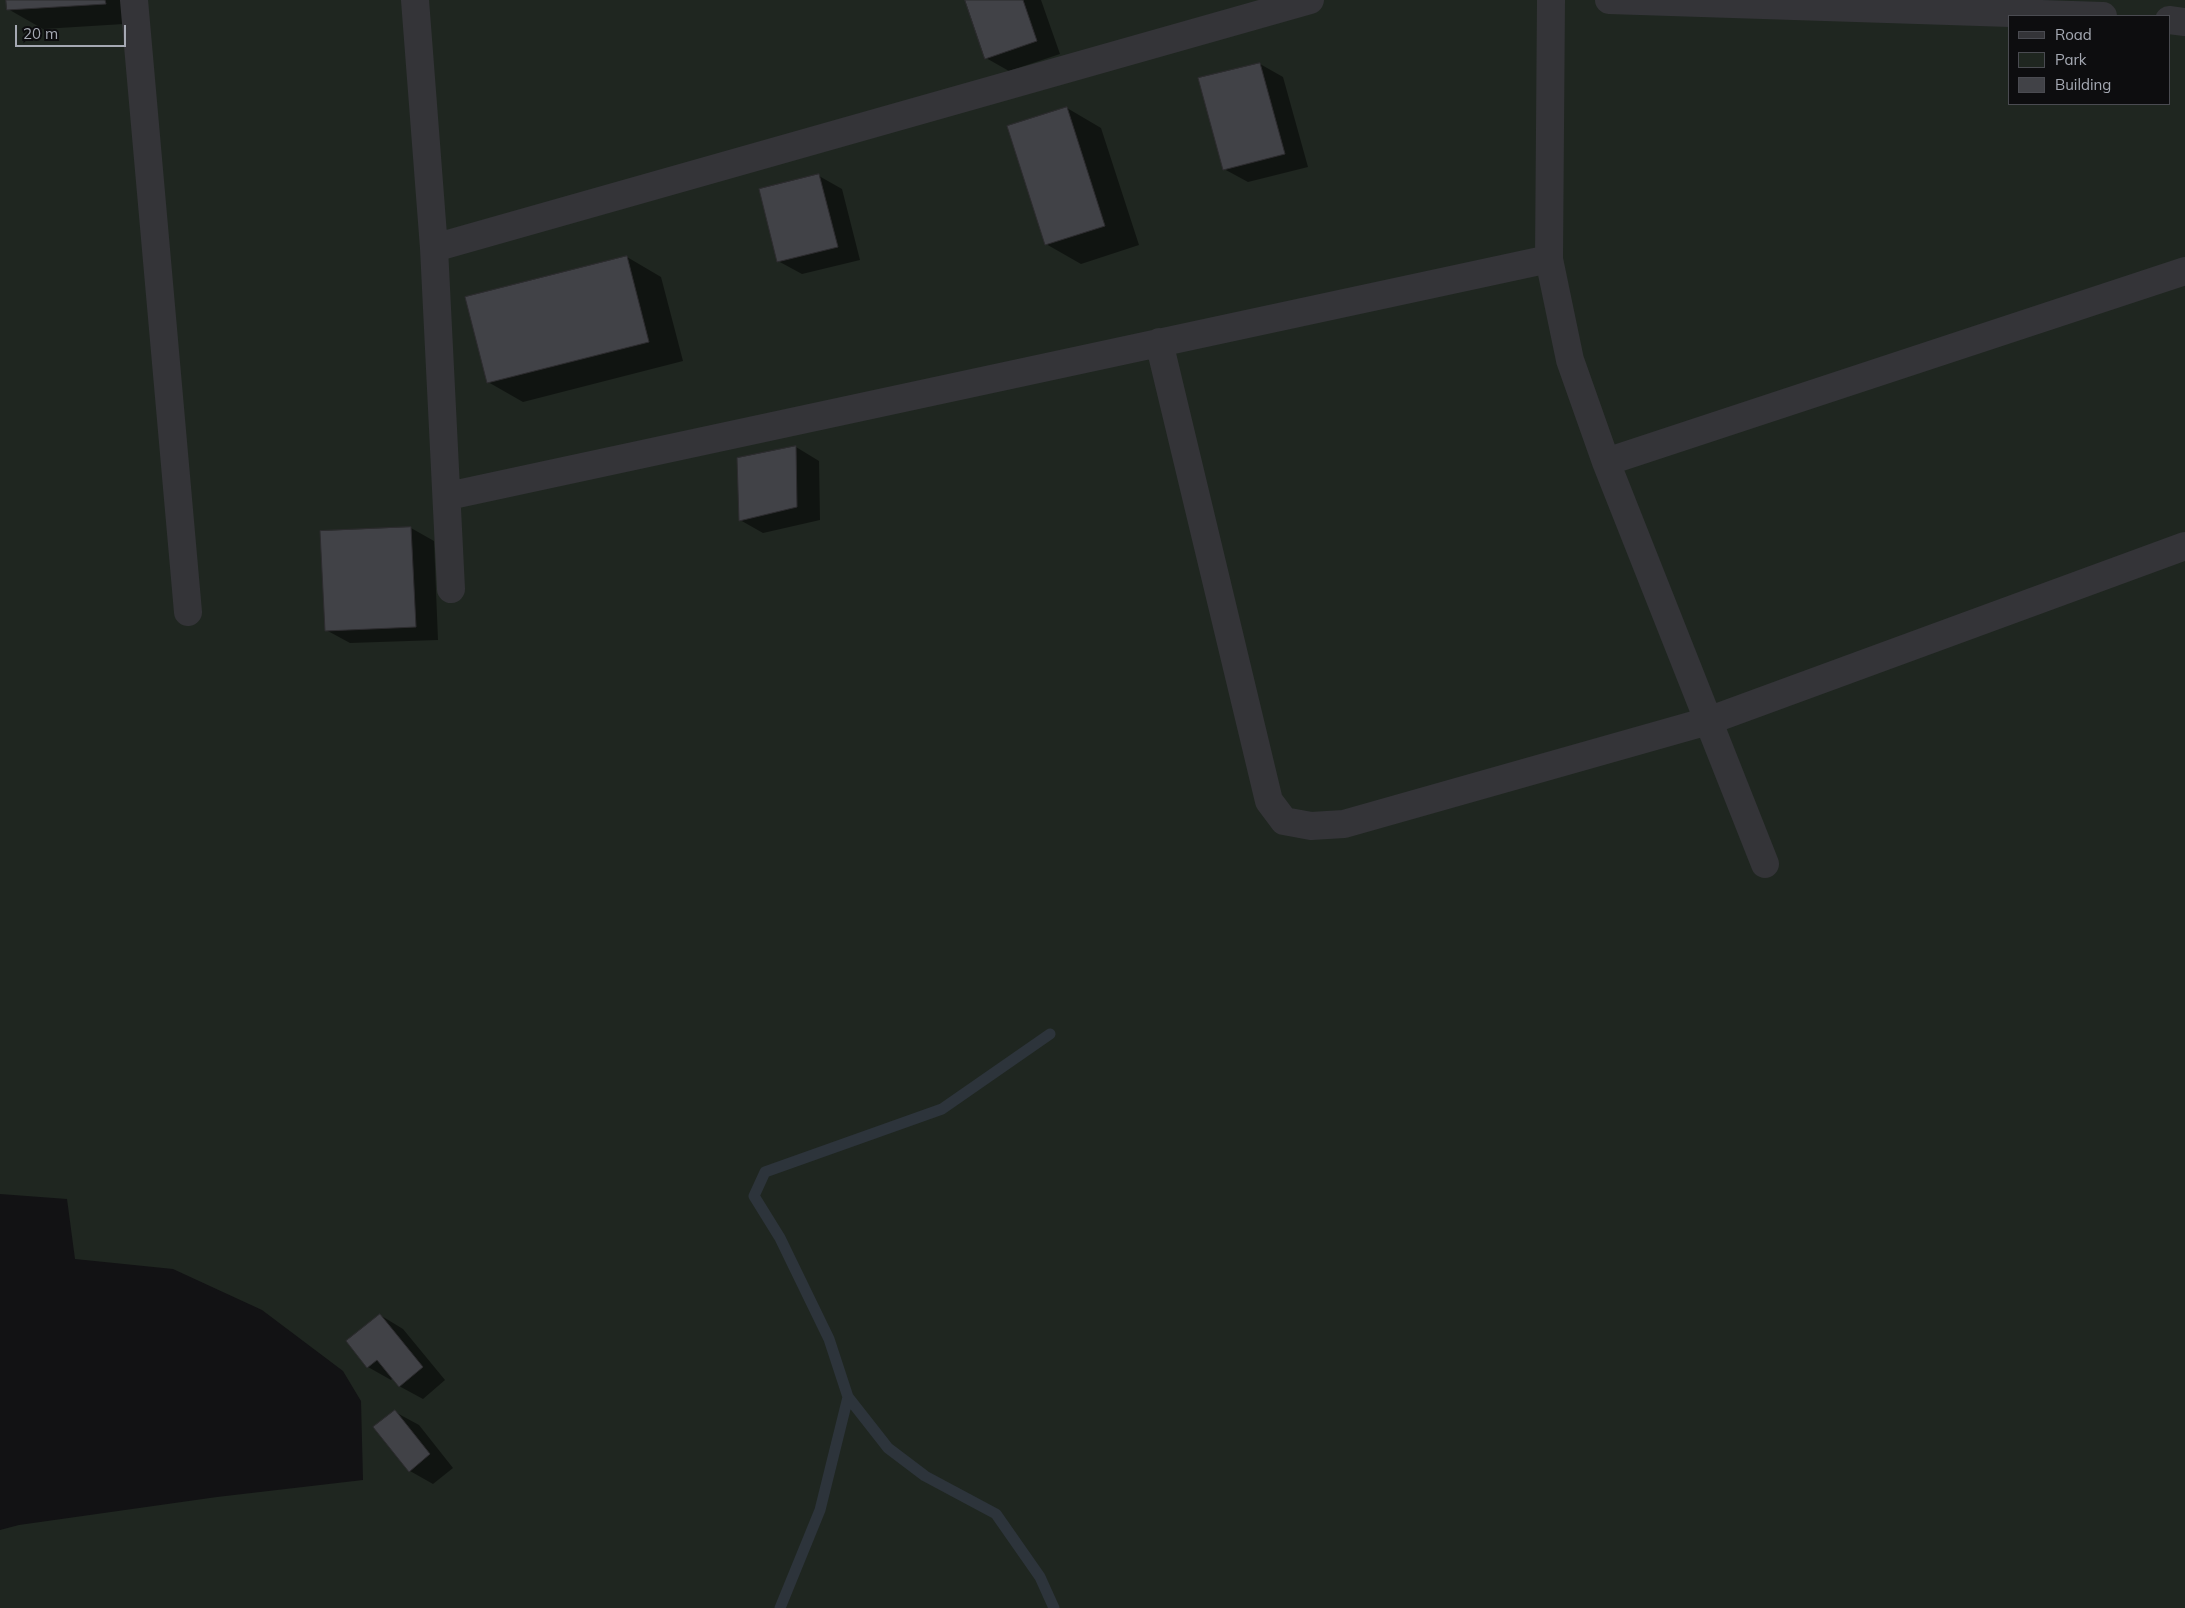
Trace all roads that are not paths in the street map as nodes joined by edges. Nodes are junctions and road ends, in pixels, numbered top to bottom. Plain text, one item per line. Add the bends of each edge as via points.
1 (134, 0) edge
2 (415, 0) edge
3 (1310, 0) edge
4 (1551, 0) edge
5 (1609, 0) edge
6 (2072, 15) edge
7 (2170, 20) edge
8 (2185, 22) edge
9 (434, 248) junction
10 (1549, 258) junction
11 (2185, 271) edge
12 (1159, 342) junction
13 (1606, 462) junction
14 (448, 496) junction
15 (2185, 546) edge
16 (451, 589) dead end
17 (188, 612) dead end
18 (1708, 721) junction
19 (1765, 864) dead end

1 - 17 street
2 - 9 street
3 - 9 street
4 - 10 street
5 - 6 street
7 - 8 street
9 - 14 street
10 - 12 street
10 - 13 street via 1570,360
11 - 13 street
12 - 14 street
12 - 18 street via 1269,801 1284,820 1312,826 1344,824
13 - 18 street
14 - 16 street
15 - 18 street
18 - 19 street

